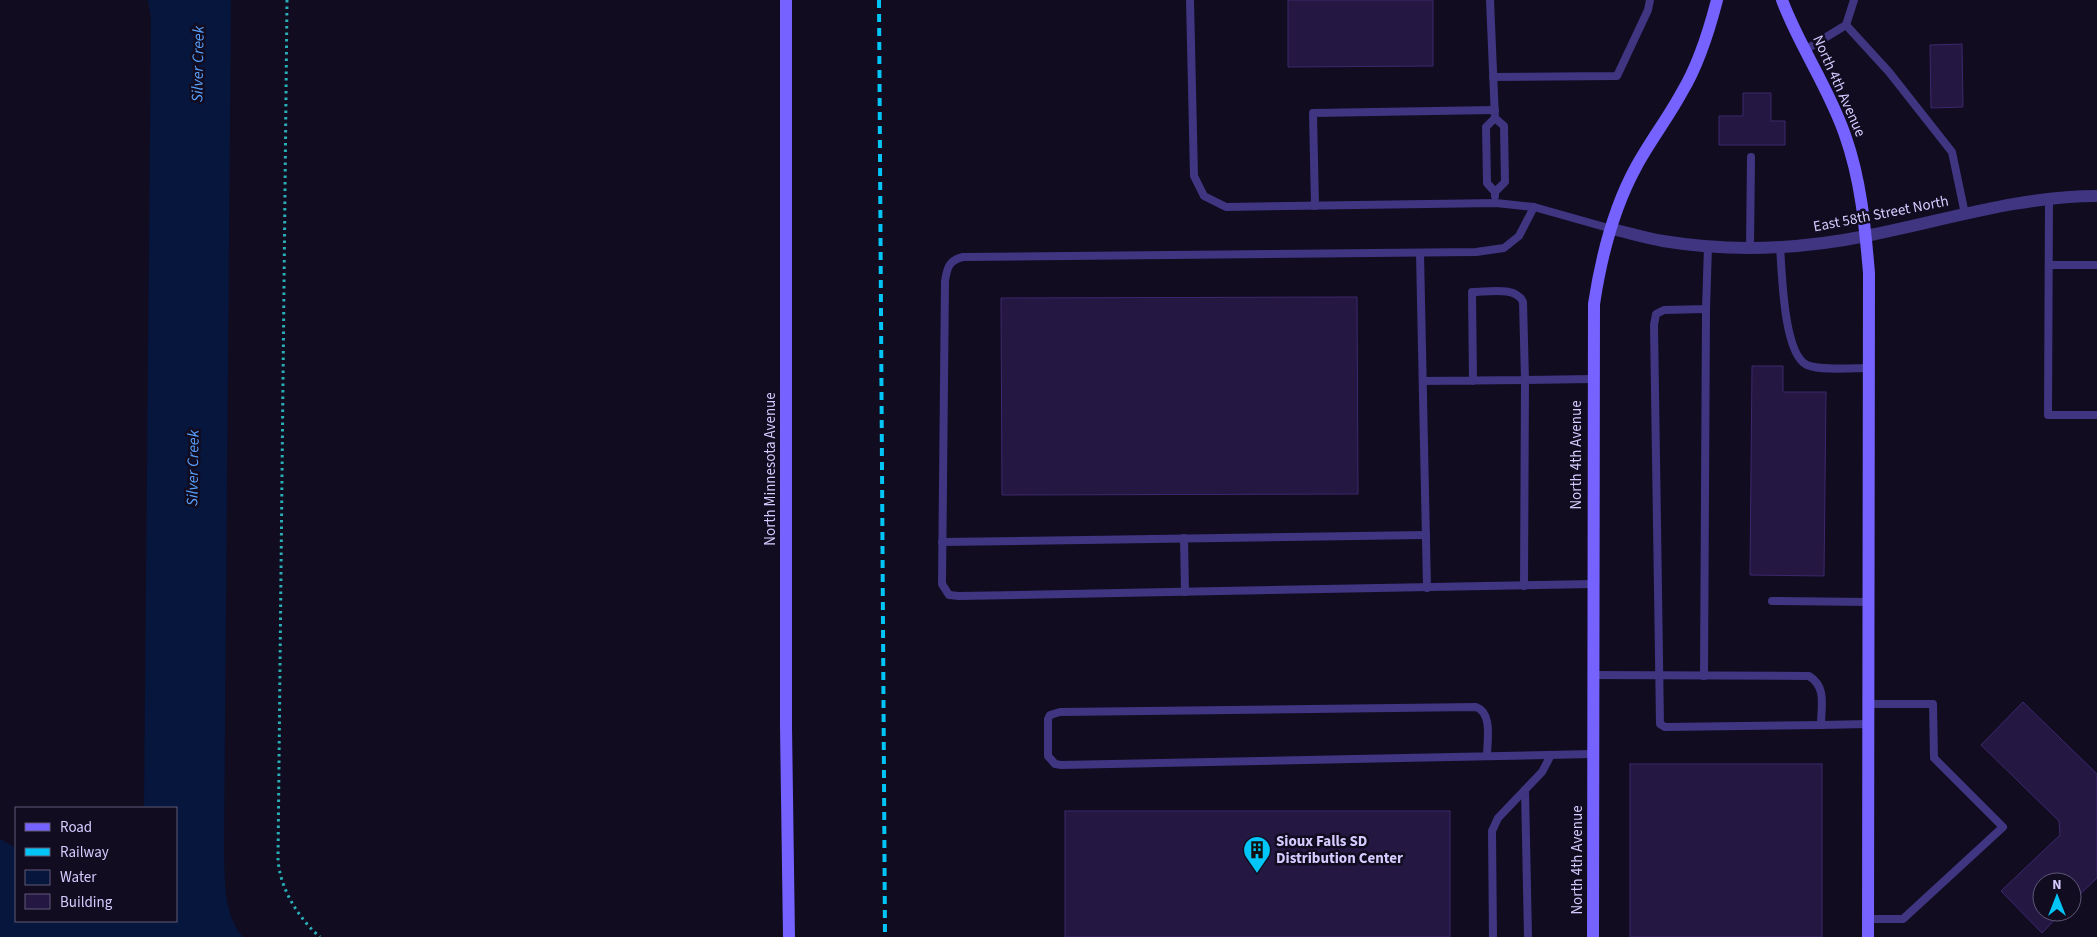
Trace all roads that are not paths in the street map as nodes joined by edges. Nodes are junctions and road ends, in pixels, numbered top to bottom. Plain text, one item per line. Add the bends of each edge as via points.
1 (786, 0) edge
2 (1190, 0) edge
3 (1490, 0) edge
4 (1650, 0) edge
5 (1717, 0) edge
6 (1782, 0) edge
7 (1854, 0) edge
8 (1846, 25) junction
9 (1805, 50) junction
10 (1493, 77) junction
11 (1495, 114) junction
12 (1751, 157) dead end
13 (1495, 192) junction
14 (2097, 196) edge
15 (2049, 200) junction
16 (1496, 203) junction
17 (1315, 206) junction
18 (1534, 207) junction
19 (1965, 214) junction
20 (1612, 228) junction
21 (1866, 236) junction
22 (1708, 246) junction
23 (1750, 247) junction
24 (1780, 247) junction
25 (1420, 253) junction
26 (2049, 265) junction
27 (2097, 265) edge
28 (1706, 309) junction
29 (1869, 368) junction
30 (1593, 379) junction
31 (1524, 380) junction
32 (1423, 381) junction
33 (1473, 381) junction
34 (2097, 416) edge
35 (1426, 535) junction
36 (1184, 538) junction
37 (942, 542) junction
38 (1593, 584) junction
39 (1524, 586) junction
40 (1427, 588) junction
41 (1185, 592) junction
42 (1772, 601) dead end
43 (1868, 602) junction
44 (1593, 675) junction
45 (1658, 675) junction
46 (1704, 676) junction
47 (1868, 704) junction
48 (1868, 724) junction
49 (1821, 725) junction
50 (1593, 754) junction
51 (1551, 755) junction
52 (1487, 756) junction
53 (1524, 790) junction
54 (1868, 919) junction
55 (789, 937) edge
56 (1493, 937) edge
57 (1528, 937) edge
58 (1593, 937) edge
59 (1868, 937) edge

1 - 55 street, North Minnesota Avenue
2 - 17 lane via 1194,176 1204,196 1226,208
3 - 10 lane
4 - 10 lane via 1617,76
5 - 20 street, North 4th Avenue via 1698,58 1683,91 1636,167
6 - 9 street, North 4th Avenue
7 - 8 lane
8 - 9 lane
8 - 19 lane via 1889,72 1952,152
9 - 21 street, North 4th Avenue via 1845,134 1856,174
10 - 11 lane
11 - 13 lane via 1486,127 1487,183
11 - 13 lane via 1504,126 1505,182
11 - 17 lane via 1313,113
12 - 23 lane
13 - 16 lane
14 - 15 street, East 58th Street North
15 - 19 street, East 58th Street North
15 - 26 lane
16 - 17 lane
16 - 18 lane
18 - 20 lane
18 - 25 lane via 1519,236 1504,248
19 - 21 street, East 58th Street North
20 - 22 street, East 58th Street North via 1663,241
20 - 30 street, North 4th Avenue via 1601,261 1594,304
21 - 24 street, East 58th Street North
21 - 29 street, North 4th Avenue
22 - 23 street, East 58th Street North
22 - 28 lane
23 - 24 street, East 58th Street North
24 - 29 lane via 1786,326 1801,360 1817,367
25 - 32 lane
25 - 37 lane via 963,256 954,259 947,268 945,281
26 - 27 lane
26 - 34 lane via 2048,416
28 - 45 lane via 1664,310 1656,314 1654,325
28 - 46 lane
29 - 43 street, North 4th Avenue
30 - 31 lane
30 - 38 street, North 4th Avenue
31 - 33 lane
31 - 33 lane via 1521,296 1513,292 1472,292
31 - 39 lane
32 - 33 lane
32 - 35 lane
35 - 36 lane
35 - 40 lane
36 - 37 lane
36 - 41 lane
37 - 41 lane via 942,584 949,594
38 - 39 lane
38 - 44 street, North 4th Avenue
39 - 40 lane
40 - 41 lane
42 - 43 lane
43 - 47 street, North 4th Avenue
44 - 45 lane
44 - 50 street, North 4th Avenue
45 - 46 lane
45 - 49 lane via 1658,717 1665,727
46 - 49 lane via 1809,676 1818,682 1821,690
47 - 48 street, North 4th Avenue
47 - 54 lane via 1933,704 1934,758 2003,827 1903,919
48 - 49 lane
48 - 54 street, North 4th Avenue
50 - 51 lane
50 - 58 street, North 4th Avenue
51 - 52 lane
51 - 53 lane via 1542,772
52 - 52 lane via 1061,765 1055,764 1048,756 1048,720 1050,715 1060,712 1476,707 1487,716
53 - 56 lane via 1498,818 1492,831
53 - 57 lane
54 - 59 street, North 4th Avenue

